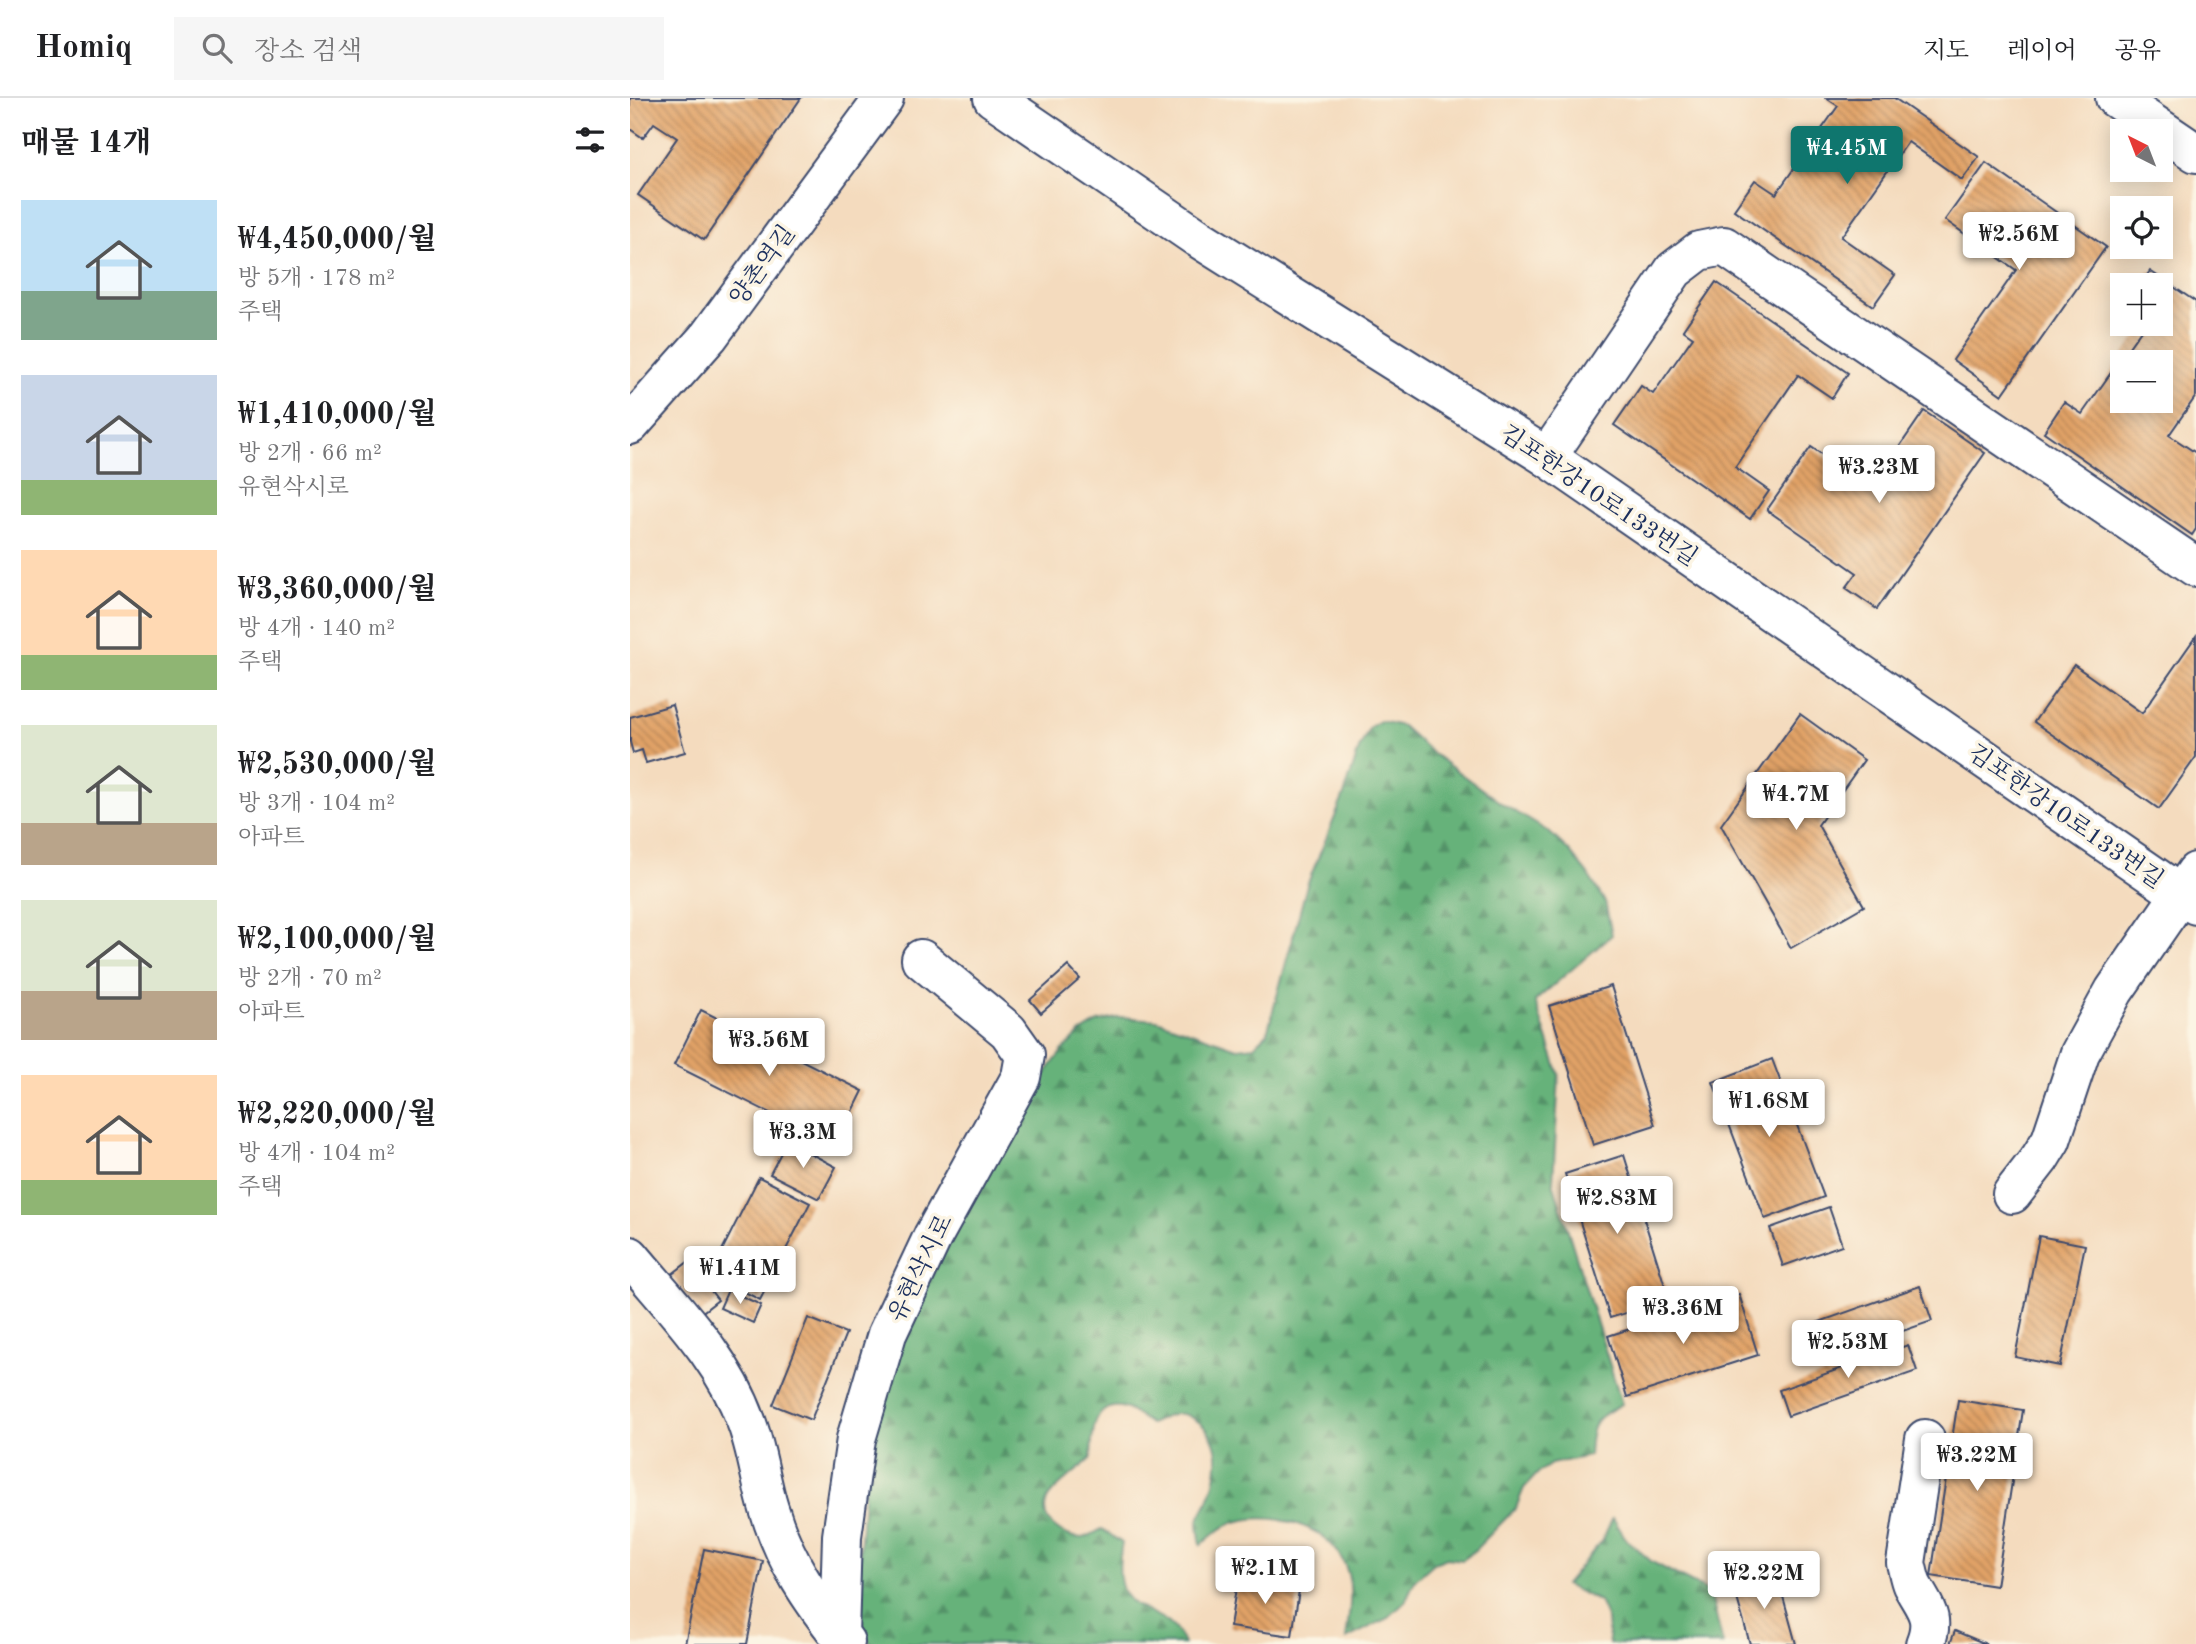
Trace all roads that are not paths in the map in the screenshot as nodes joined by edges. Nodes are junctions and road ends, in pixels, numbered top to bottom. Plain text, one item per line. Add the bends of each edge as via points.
1 (884, 98) edge
2 (993, 98) edge
3 (2115, 98) edge
4 (2196, 153) edge
5 (630, 425) edge
6 (1547, 457) junction
7 (2196, 568) edge
8 (2191, 891) edge
9 (921, 959) dead end
10 (2012, 1194) dead end
11 (630, 1256) edge
12 (1925, 1439) dead end
13 (843, 1639) edge
14 (1925, 1644) edge

1 - 5 street, 양촌역길 via 709,336
2 - 6 street, 김포한강10로133번길 via 1198,238
3 - 4 street
6 - 7 street via 1674,270 1699,251 1724,246
6 - 8 street, 김포한강10로133번길
8 - 10 street via 2114,990 2080,1053 2051,1140
9 - 13 street, 유현삭시로 via 1008,1031 1025,1055 1021,1077 933,1236 887,1334 856,1438 842,1536
11 - 13 street, 유현삭시로 via 723,1374 746,1421 770,1511 794,1572
12 - 14 street via 1906,1563 1911,1583 1928,1611

